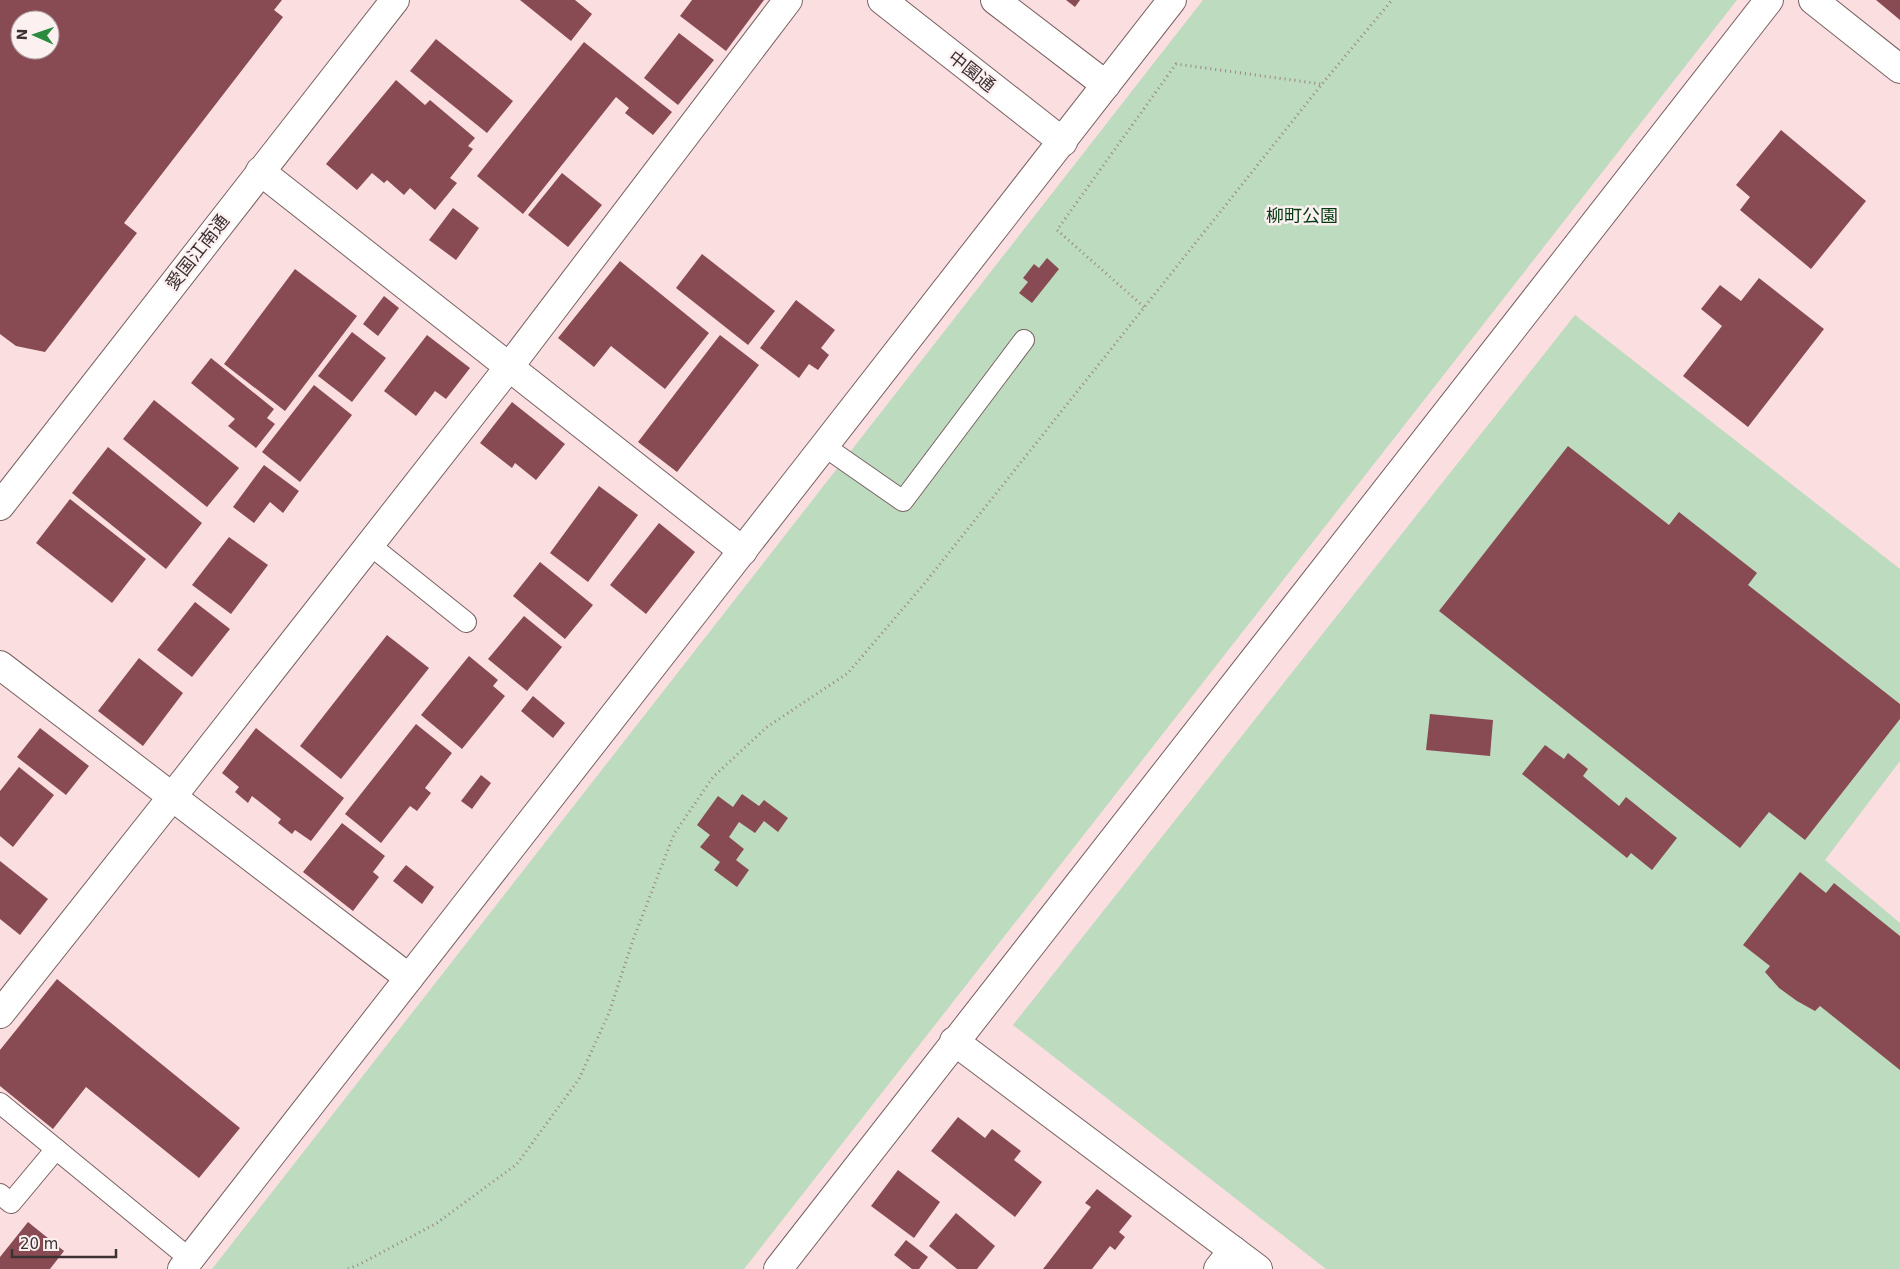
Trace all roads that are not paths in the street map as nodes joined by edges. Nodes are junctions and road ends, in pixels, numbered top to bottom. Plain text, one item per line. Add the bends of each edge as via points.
1 (394, 0) edge
2 (788, 0) edge
3 (882, 0) edge
4 (995, 0) edge
5 (1172, 0) edge
6 (1769, 0) edge
7 (1813, 0) edge
8 (1900, 69) edge
9 (1106, 85) junction
10 (1063, 142) junction
11 (260, 171) junction
12 (1024, 340) dead end
13 (509, 368) junction
14 (824, 446) junction
15 (1, 501) edge
16 (370, 545) junction
17 (743, 551) junction
18 (466, 622) dead end
19 (0, 665) edge
20 (172, 797) junction
21 (409, 978) junction
22 (0, 1014) edge
23 (954, 1041) junction
24 (0, 1103) edge
25 (56, 1149) junction
26 (0, 1194) edge
27 (1226, 1260) edge
28 (186, 1264) edge
29 (778, 1269) edge
30 (1258, 1269) edge

1 - 11 street, 愛国江南通
2 - 13 street
3 - 10 street, 中園通
4 - 9 street
5 - 9 street
6 - 23 street
7 - 8 street
9 - 10 street
10 - 14 street
11 - 13 street
11 - 15 street, 愛国江南通
12 - 14 lane via 903,501
13 - 16 street
13 - 17 street
14 - 17 street
16 - 18 lane
16 - 20 street
17 - 21 street
19 - 20 street
20 - 21 street
20 - 22 street
21 - 28 street
23 - 27 street
23 - 29 street
24 - 25 lane
25 - 26 lane via 11,1203
25 - 28 lane
27 - 30 street

